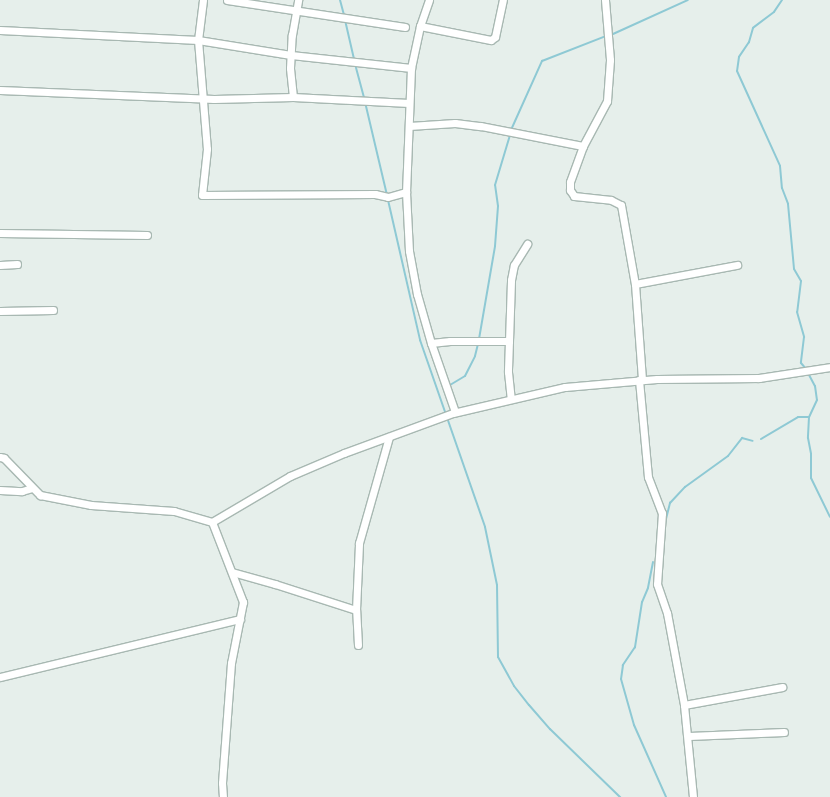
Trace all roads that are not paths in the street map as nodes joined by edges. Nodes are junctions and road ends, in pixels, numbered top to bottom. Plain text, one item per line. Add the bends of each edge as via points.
1 (203, 0) edge
2 (227, 0) edge
3 (298, 0) edge
4 (429, 0) edge
5 (503, 0) edge
6 (605, 0) edge
7 (297, 10) junction
8 (405, 26) dead end
9 (420, 26) junction
10 (0, 30) edge
11 (198, 40) junction
12 (291, 55) junction
13 (411, 68) junction
14 (0, 90) edge
15 (293, 97) junction
16 (203, 98) junction
17 (409, 103) junction
18 (409, 126) junction
19 (583, 146) junction
20 (406, 192) junction
21 (0, 232) edge
22 (147, 235) dead end
23 (527, 244) dead end
24 (17, 264) dead end
25 (0, 265) edge
26 (737, 265) dead end
27 (635, 284) junction
28 (52, 310) dead end
29 (0, 311) edge
30 (509, 340) junction
31 (431, 343) junction
32 (830, 368) edge
33 (640, 380) junction
34 (511, 399) junction
35 (455, 412) junction
36 (389, 437) junction
37 (0, 457) edge
38 (32, 488) junction
39 (0, 490) edge
40 (212, 522) junction
41 (232, 572) junction
42 (356, 610) junction
43 (240, 619) junction
44 (358, 645) dead end
45 (0, 677) edge
46 (782, 687) dead end
47 (684, 705) junction
48 (784, 732) dead end
49 (688, 736) junction
50 (223, 797) edge
51 (693, 797) edge

1 - 11 street
2 - 7 street
3 - 7 street
4 - 9 street
5 - 9 street via 495,37 491,40
6 - 19 street via 610,82 607,101
7 - 8 street
7 - 12 street
9 - 13 street
10 - 11 street
11 - 12 street
11 - 16 street
12 - 13 street
12 - 15 street
13 - 17 street
14 - 16 street
15 - 16 street
15 - 17 street
16 - 20 street via 207,149 202,194 374,194 388,197
17 - 18 street
18 - 19 street via 455,123
18 - 20 street
19 - 27 street via 570,190 574,196 612,200 621,205
20 - 31 street via 409,251
21 - 22 street
23 - 30 street via 514,265 510,280
24 - 25 street
26 - 27 street
27 - 33 street
28 - 29 street
30 - 31 street
30 - 34 street
31 - 35 street
32 - 33 street via 759,378
33 - 34 street via 552,389
33 - 47 street via 648,477 662,512 657,584 667,613
34 - 35 street
35 - 36 street
36 - 40 street via 290,476
36 - 42 street via 359,543
37 - 38 street
38 - 39 street
38 - 40 street via 40,495 91,505 174,511
40 - 41 street
41 - 42 street
41 - 43 street via 243,602
42 - 44 street
43 - 45 street
43 - 50 street via 231,663
46 - 47 street
47 - 49 street
48 - 49 street
49 - 51 street

